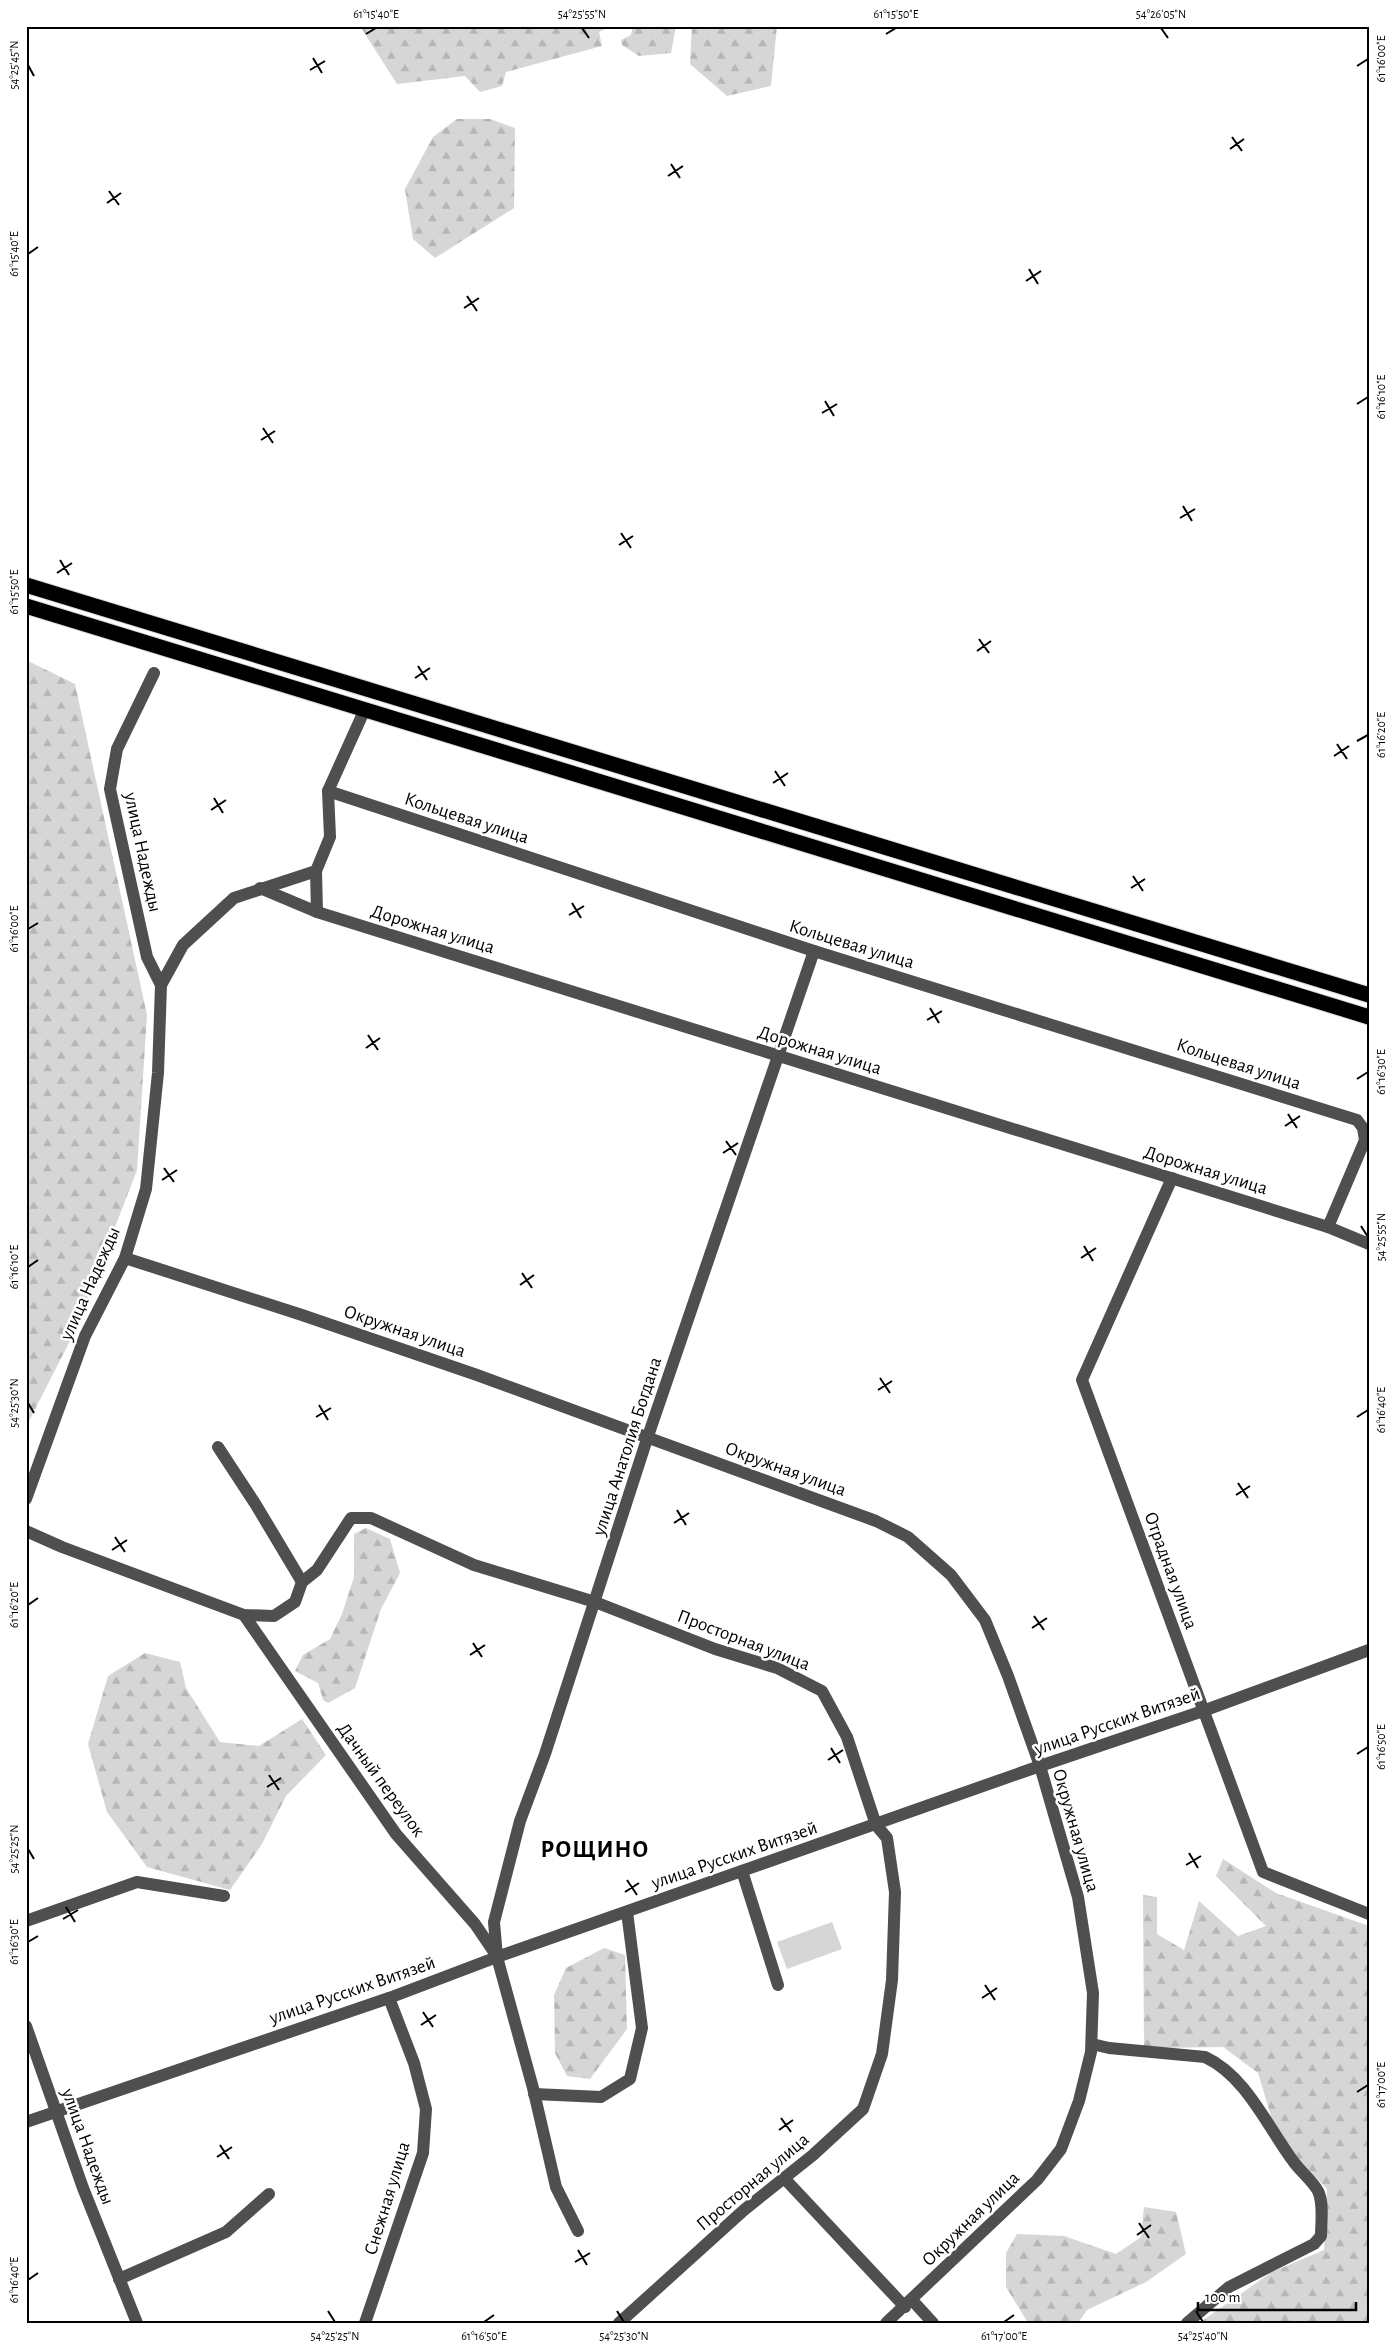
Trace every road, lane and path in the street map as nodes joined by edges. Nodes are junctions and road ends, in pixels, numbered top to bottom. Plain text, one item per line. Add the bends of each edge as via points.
1 (26, 585) edge
2 (26, 606) edge
3 (154, 673) dead end
4 (365, 709) junction
5 (328, 791) junction
6 (316, 871) junction
7 (260, 888) junction
8 (317, 912) junction
9 (814, 951) junction
10 (161, 985) junction
11 (1369, 995) edge
12 (1369, 1017) edge
13 (778, 1055) junction
14 (1172, 1178) junction
15 (1328, 1227) junction
16 (1369, 1244) edge
17 (125, 1258) junction
18 (647, 1439) junction
19 (218, 1447) dead end
20 (26, 1499) edge
21 (26, 1531) edge
22 (302, 1582) junction
23 (595, 1602) junction
24 (244, 1615) junction
25 (1369, 1650) edge
26 (1203, 1711) junction
27 (1040, 1766) junction
28 (876, 1824) junction
29 (742, 1872) junction
30 (224, 1896) dead end
31 (627, 1912) junction
32 (1369, 1914) edge
33 (26, 1921) edge
34 (497, 1957) junction
35 (778, 1984) dead end
36 (389, 1998) junction
37 (26, 2026) edge
38 (1092, 2044) junction
39 (534, 2094) junction
40 (57, 2112) junction
41 (26, 2122) edge
42 (784, 2178) junction
43 (269, 2194) dead end
44 (578, 2231) dead end
45 (119, 2279) junction
46 (909, 2304) junction
47 (137, 2323) edge
48 (365, 2323) edge
49 (620, 2323) edge
50 (886, 2323) edge
51 (933, 2323) edge
52 (1186, 2323) edge

1 - 11 highway
2 - 4 highway
3 - 10 street, улица Надежды via 117,749 110,789 147,957
4 - 5 street
4 - 12 highway
5 - 6 street via 330,837
5 - 9 street, Кольцевая улица
6 - 7 street, улица Надежды
6 - 8 street
7 - 8 street, Дорожная улица
7 - 10 street, улица Надежды via 234,898 183,945
8 - 13 street, Дорожная улица
9 - 13 street, улица Анатолия Богдана
9 - 15 street, Кольцевая улица via 1357,1120 1363,1128 1365,1140
10 - 17 street, улица Надежды via 158,1073 146,1189
13 - 14 street, Дорожная улица
13 - 18 street, улица Анатолия Богдана
14 - 15 street, Дорожная улица
14 - 26 street, Отрадная улица via 1082,1380
15 - 16 street, Дорожная улица
17 - 18 street, Окружная улица via 468,1372
17 - 20 street, улица Надежды via 85,1336
18 - 23 street, улица Анатолия Богдана
18 - 27 street, Окружная улица via 834,1505 908,1537 951,1575 985,1620
19 - 22 street
21 - 24 street, Просторная улица
22 - 23 street, Просторная улица via 317,1570 351,1518 372,1518 474,1565
22 - 24 street, Просторная улица via 295,1602 274,1616
23 - 28 street, Просторная улица via 715,1649 777,1668 822,1691 847,1737
23 - 34 street, улица Анатолия Богдана via 520,1821 494,1922
24 - 34 street, Дачный переулок via 396,1834 475,1924
25 - 26 street, улица Русских Витязей
26 - 27 street, улица Русских Витязей
26 - 32 street, Отрадная улица via 1263,1872
27 - 28 street, улица Русских Витязей
27 - 38 street, Окружная улица via 1078,1897 1093,1993
28 - 29 street, улица Русских Витязей
28 - 42 street, Просторная улица via 887,1838 895,1892 892,1980 882,2054 863,2109
29 - 31 street, улица Русских Витязей
29 - 35 street
30 - 33 street via 137,1882
31 - 34 street, улица Русских Витязей
31 - 39 street via 642,2028 630,2079 601,2097
34 - 36 street, улица Русских Витязей
34 - 39 street
36 - 40 street, улица Русских Витязей
36 - 48 street, Снежная улица via 414,2063 426,2109 423,2153
37 - 40 street, улица Надежды
38 - 46 street, Окружная улица via 1079,2101 1061,2149 1037,2180
38 - 52 street via 1205,2057 1217,2062 1247,2094 1294,2162 1318,2190 1321,2236 1314,2244 1229,2287
39 - 44 street via 556,2187
40 - 41 street, улица Русских Витязей
40 - 45 street, улица Надежды
42 - 46 street
42 - 49 street, Просторная улица via 744,2210
43 - 45 street via 226,2232
45 - 47 street, улица Надежды
46 - 50 street, Окружная улица
46 - 51 street

